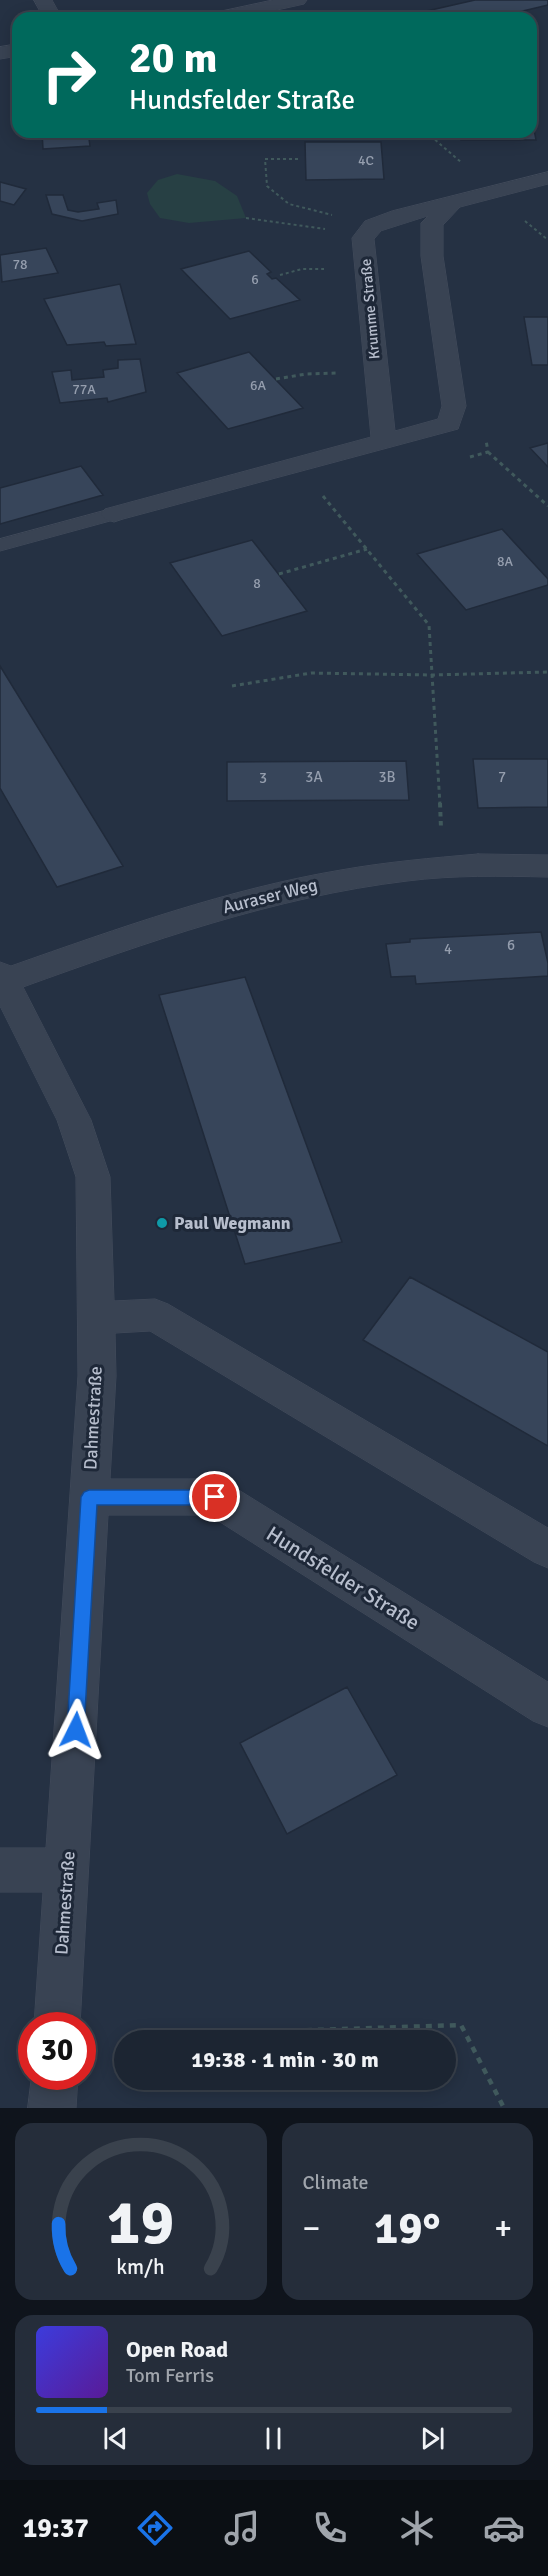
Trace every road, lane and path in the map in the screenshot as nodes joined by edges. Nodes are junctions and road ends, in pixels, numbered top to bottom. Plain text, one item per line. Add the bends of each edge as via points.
1 (298, 0) edge
2 (243, 12) edge
3 (298, 159) dead end
4 (548, 178) edge
5 (453, 203) junction
6 (246, 218) dead end
7 (370, 230) junction
8 (376, 372) junction
9 (276, 379) dead end
10 (384, 443) junction
11 (488, 452) dead end
12 (297, 466) junction
13 (548, 506) edge
14 (114, 514) joint
15 (0, 545) edge
16 (367, 549) junction
17 (279, 574) dead end
18 (548, 672) edge
19 (432, 675) junction
20 (232, 686) dead end
21 (441, 833) dead end
22 (548, 866) edge
23 (2, 978) edge
24 (96, 1318) junction
25 (89, 1497) junction
26 (548, 1549) edge
27 (548, 1706) edge
28 (0, 1870) edge
29 (68, 1870) junction
30 (58, 2012) edge
31 (314, 2030) edge
32 (53, 2090) edge
33 (52, 2108) edge
34 (504, 2108) edge

1 - 2 street
3 - 7 path via 265,159 267,186 289,204
4 - 5 street
5 - 7 street via 400,216
5 - 10 street via 432,224 432,256 454,406 449,424
6 - 7 path
7 - 8 street, Krumme Straße via 363,238
8 - 9 path
8 - 10 street, Krumme Straße
10 - 12 street
11 - 13 path
12 - 14 street
12 - 16 path
14 - 15 lane
16 - 17 path
16 - 19 path via 429,625
18 - 19 path
19 - 20 path via 311,673
19 - 21 path
22 - 23 street, Auraser Weg via 466,866 354,877 295,888 234,903
23 - 24 street, Dahmestraße via 74,1120 93,1177
24 - 25 street, Dahmestraße via 97,1376
24 - 26 street via 155,1315
25 - 27 street, Hundsfelder Straße via 215,1497
25 - 29 street, Dahmestraße
28 - 29 street
29 - 30 street, Dahmestraße
31 - 34 path via 461,2025
32 - 33 street

